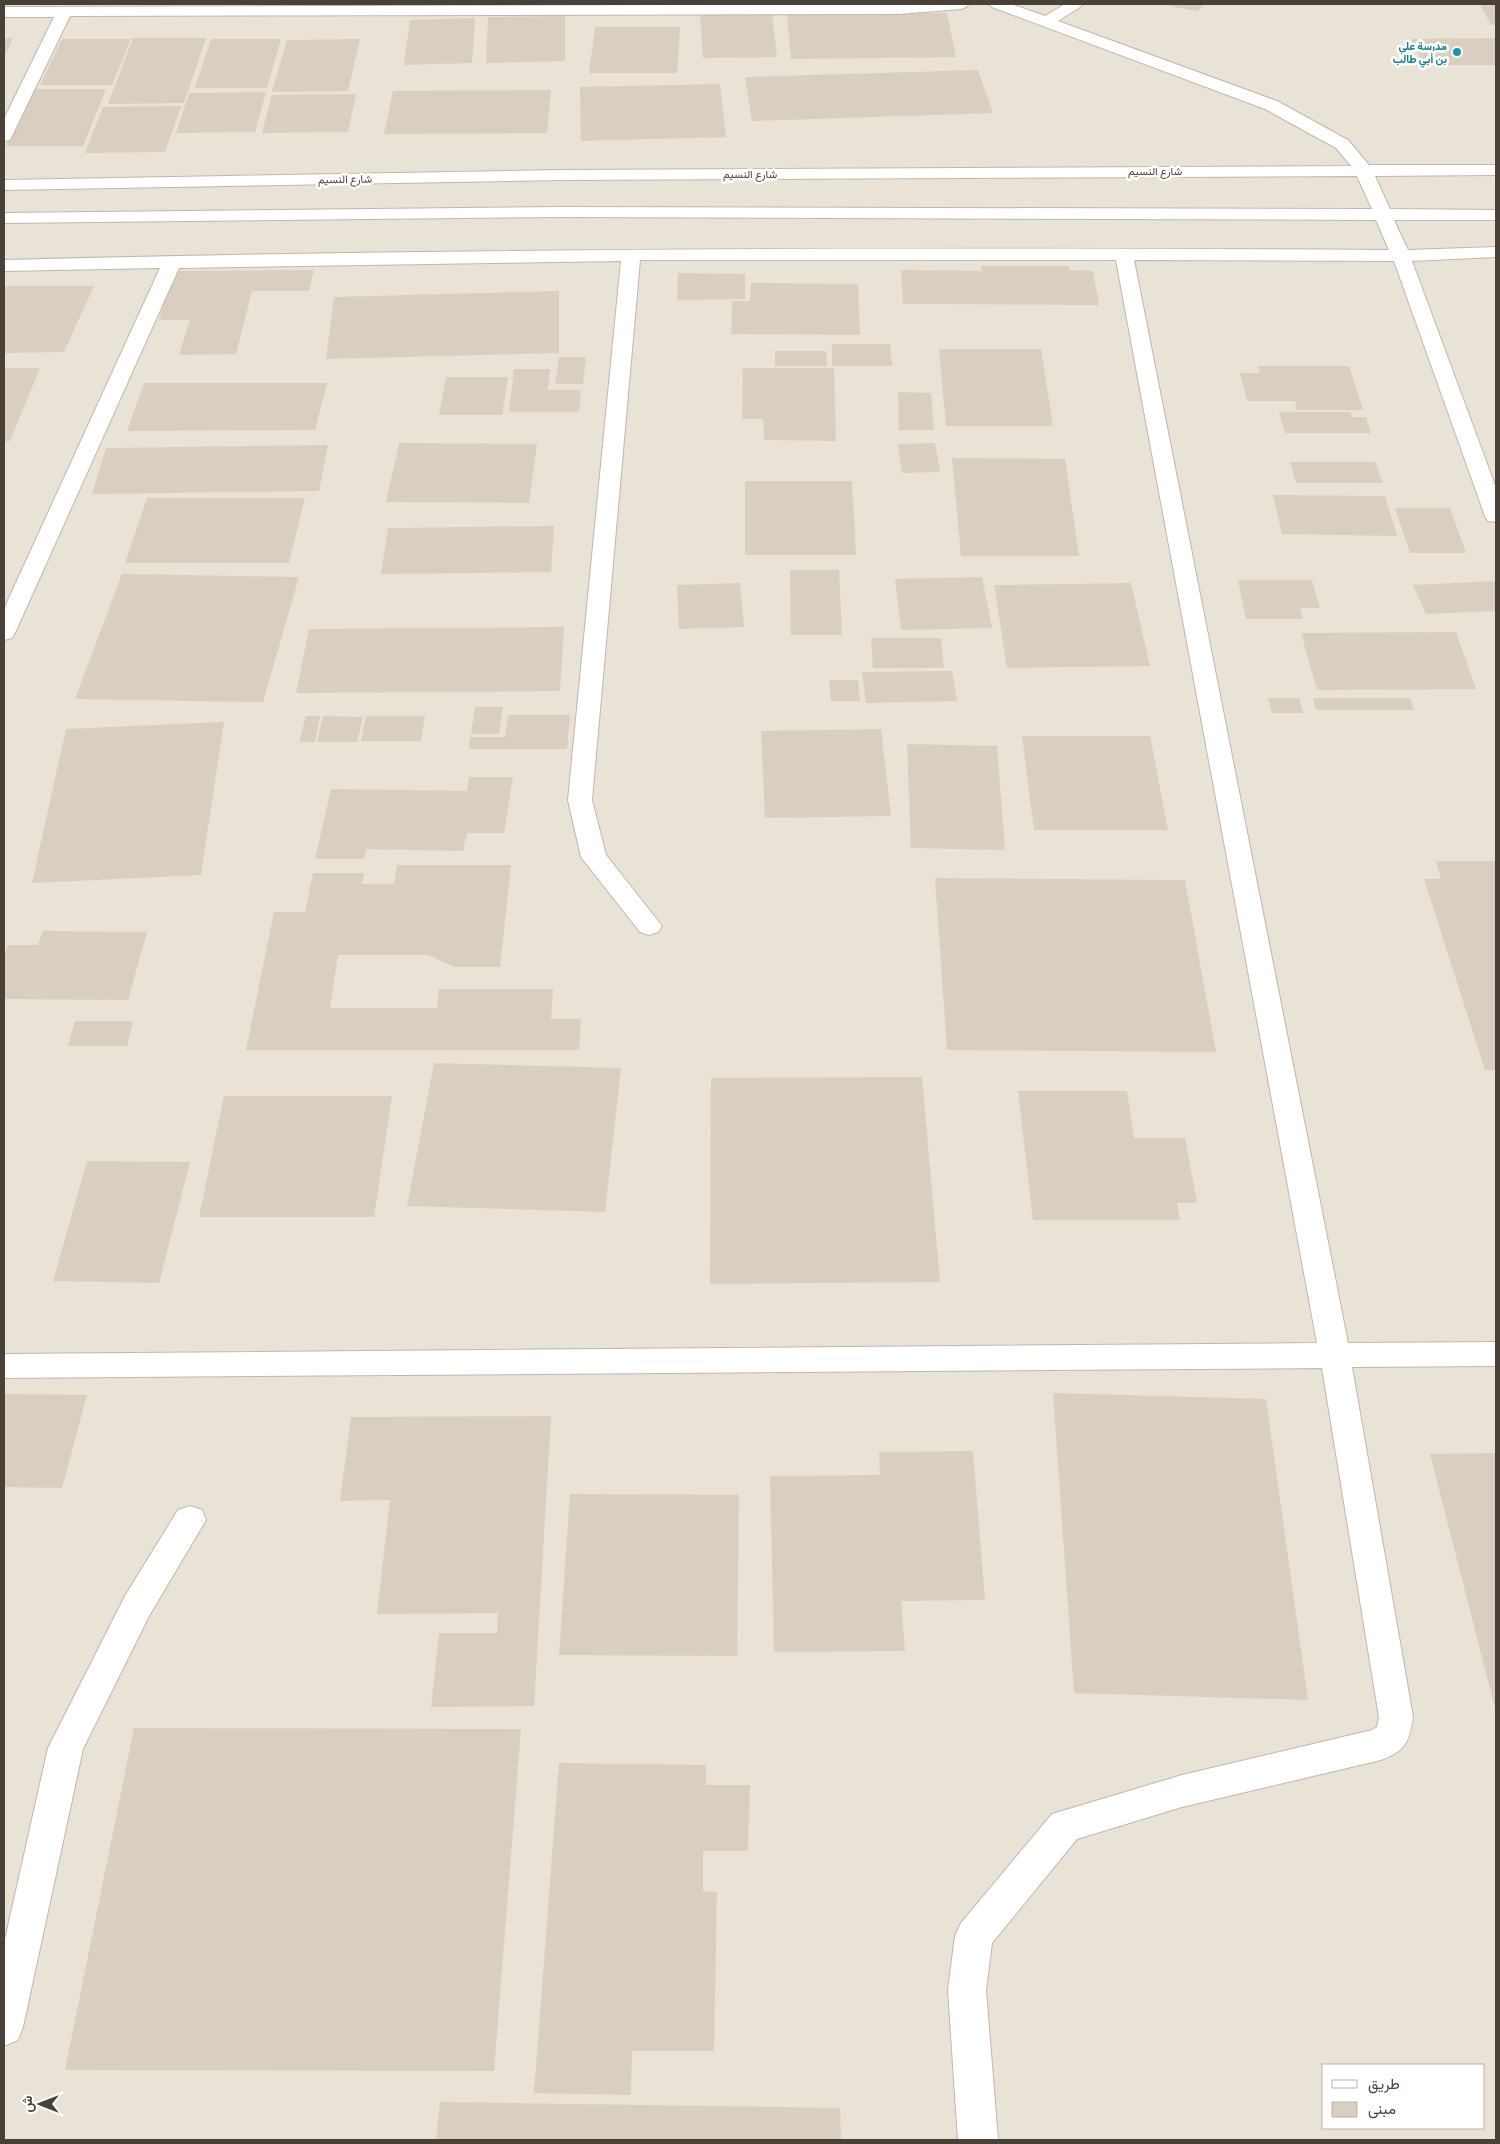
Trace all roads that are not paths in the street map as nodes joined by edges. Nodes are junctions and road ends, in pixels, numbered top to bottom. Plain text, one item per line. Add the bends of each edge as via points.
1 (961, 4) edge
2 (997, 4) edge
3 (1075, 4) edge
4 (4, 12) edge
5 (64, 12) junction
6 (1048, 22) junction
7 (4, 136) edge
8 (1363, 169) junction
9 (1496, 170) edge
10 (4, 185) edge
11 (1382, 214) junction
12 (1496, 215) edge
13 (4, 218) edge
14 (1496, 252) edge
15 (1124, 254) junction
16 (631, 255) junction
17 (1401, 256) junction
18 (172, 262) junction
19 (4, 264) edge
20 (1496, 516) edge
21 (4, 633) edge
22 (649, 926) dead end
23 (1496, 1354) edge
24 (1335, 1356) junction
25 (4, 1366) edge
26 (190, 1520) dead end
27 (4, 2027) edge
28 (978, 2140) edge

1 - 5 street via 888,9
2 - 6 street
3 - 6 street
4 - 5 street
5 - 7 street
6 - 8 street via 1271,105 1342,144
8 - 9 street, شارع النسيم
8 - 10 street, شارع النسيم via 562,175
8 - 11 street
11 - 12 street
11 - 13 street via 562,212
11 - 17 street
14 - 17 street
15 - 16 street
15 - 17 street
15 - 24 street
16 - 18 street
16 - 22 street via 580,800 594,857
17 - 20 street
18 - 19 street
18 - 21 street
23 - 24 street
24 - 25 street
24 - 28 street via 1396,1717 1393,1735 1380,1744 1182,1791 1065,1826 974,1936 967,1990
26 - 27 street via 137,1606 66,1748

